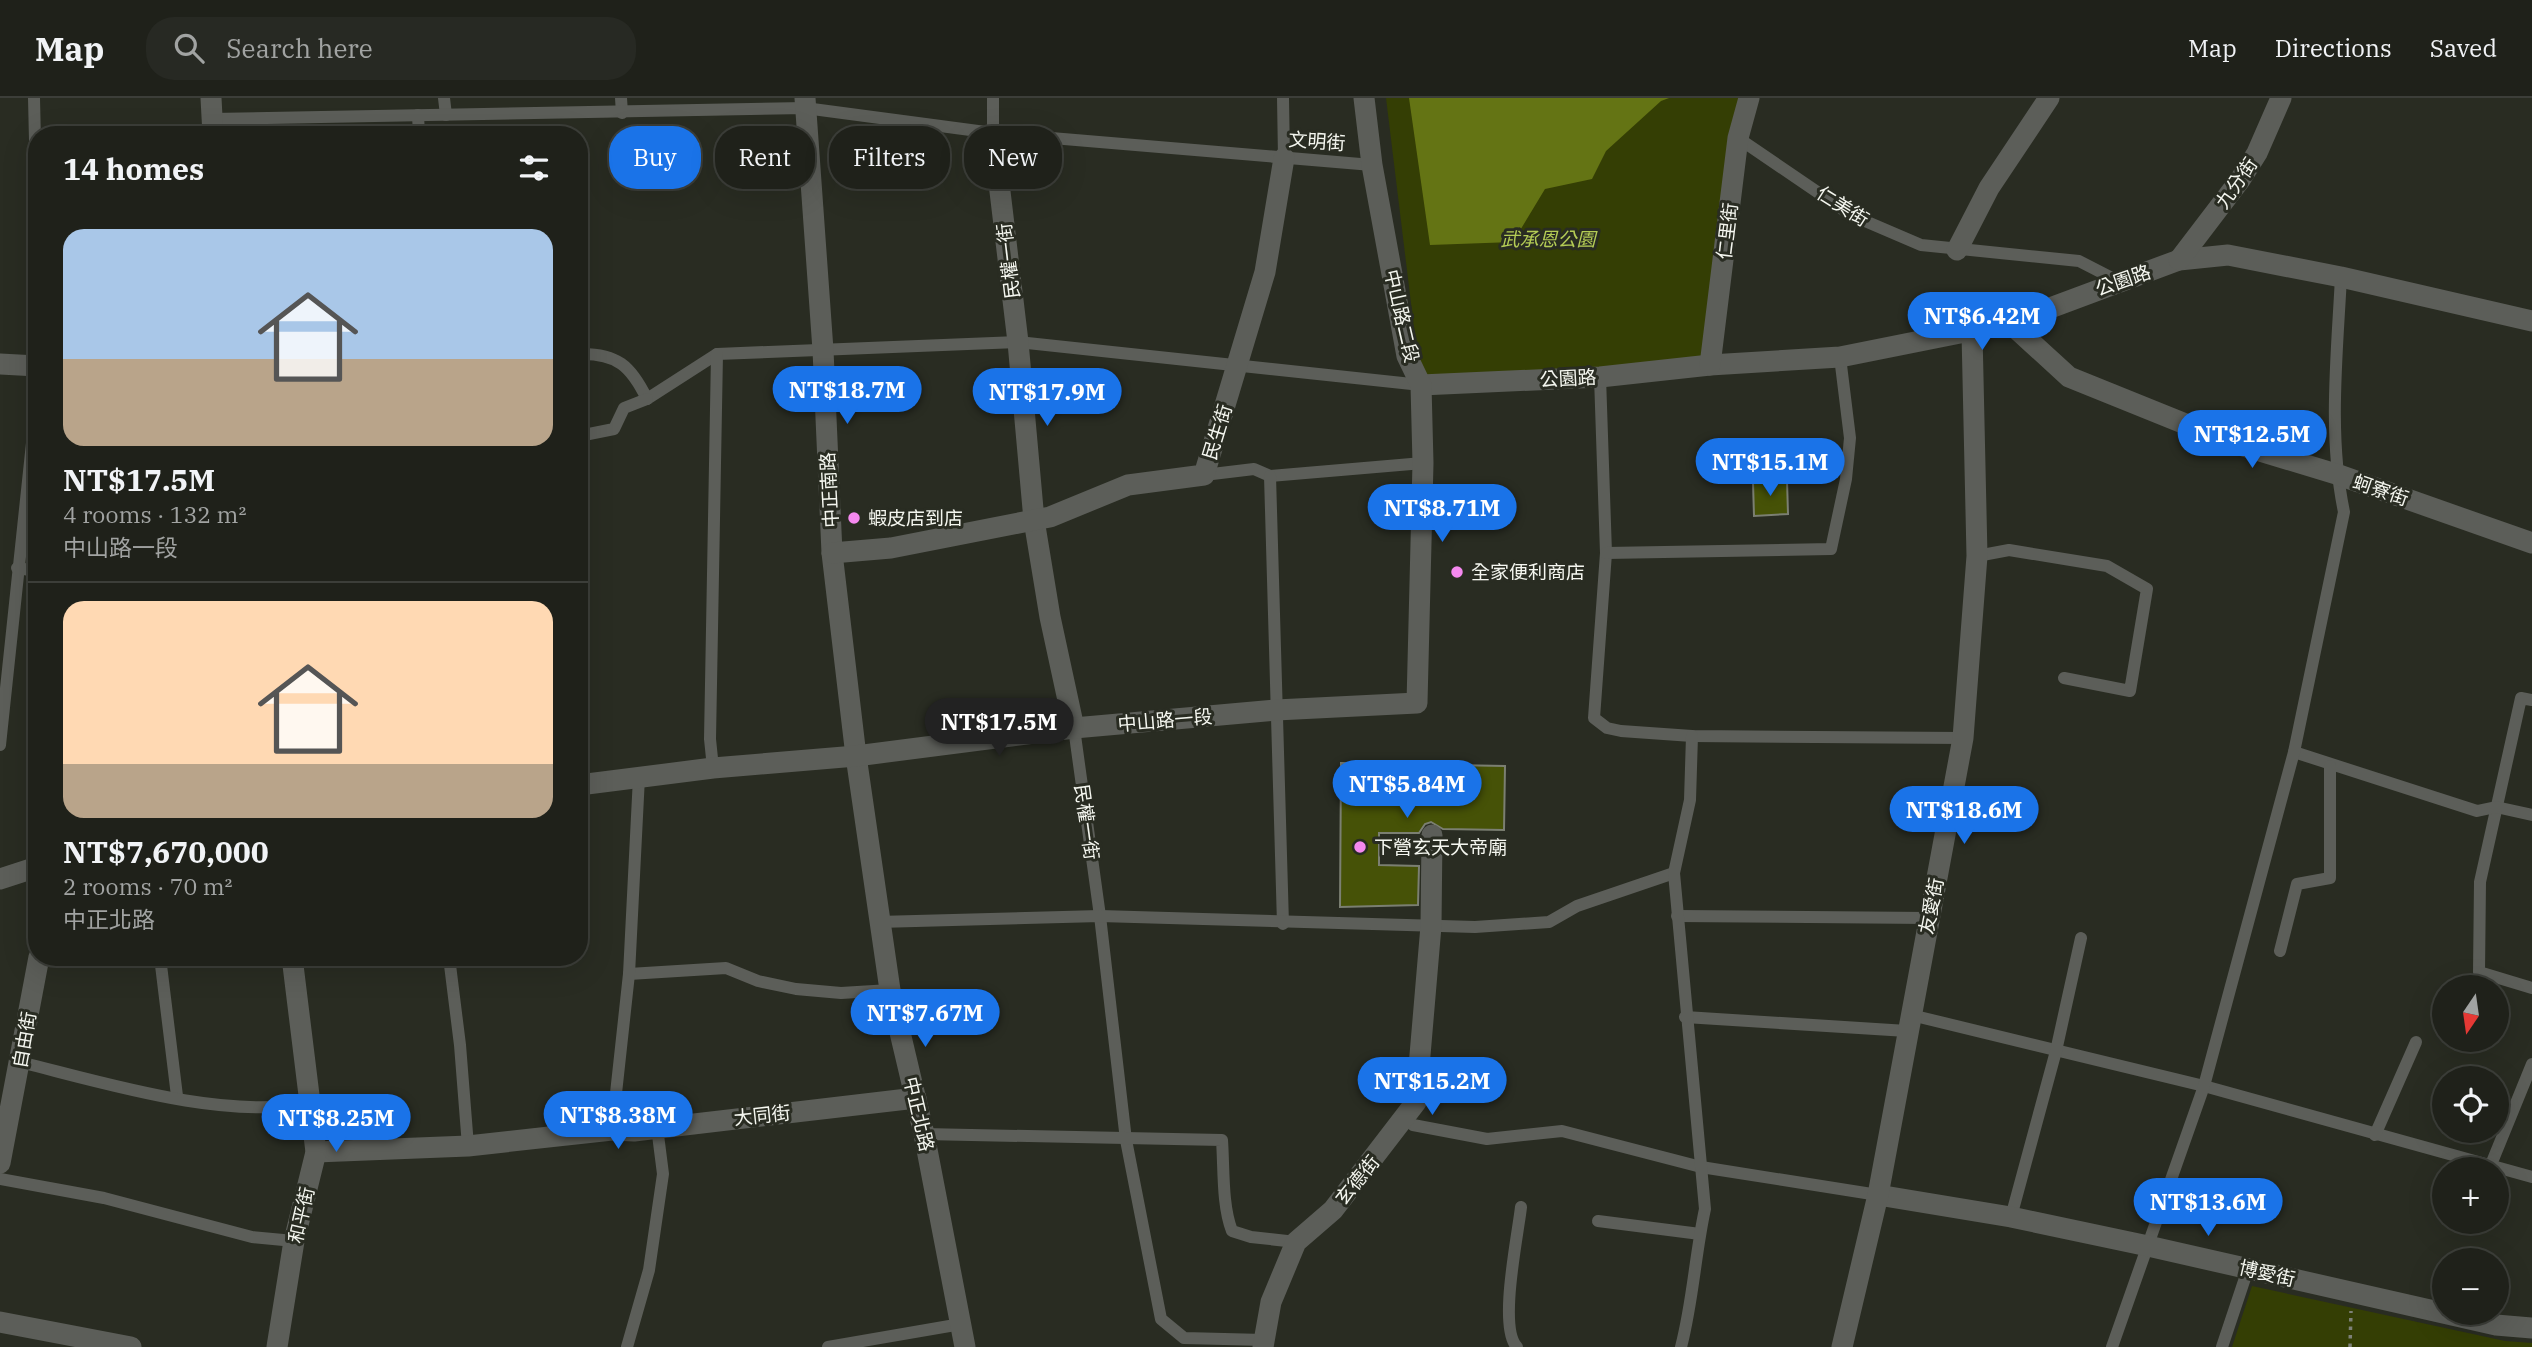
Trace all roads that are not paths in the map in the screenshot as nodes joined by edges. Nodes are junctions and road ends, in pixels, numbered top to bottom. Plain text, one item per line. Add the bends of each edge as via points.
1 (34, 98) edge
2 (444, 98) edge
3 (621, 98) edge
4 (993, 98) edge
5 (1283, 98) edge
6 (1364, 98) edge
7 (1749, 98) edge
8 (2049, 98) edge
9 (2281, 98) edge
10 (805, 103) edge
11 (544, 105) edge
12 (622, 113) junction
13 (418, 115) junction
14 (446, 115) junction
15 (212, 117) edge
16 (35, 126) edge
17 (419, 126) edge
18 (993, 126) edge
19 (964, 128) edge
20 (1738, 138) junction
21 (1062, 139) edge
22 (1284, 158) junction
23 (1372, 165) junction
24 (1000, 189) edge
25 (1957, 250) junction
26 (2179, 260) junction
27 (2341, 277) junction
28 (2118, 281) junction
29 (2532, 321) edge
30 (2010, 323) junction
31 (1972, 333) junction
32 (1018, 342) junction
33 (823, 350) junction
34 (588, 354) edge
35 (718, 354) junction
36 (1840, 357) junction
37 (0, 364) edge
38 (1710, 365) junction
39 (28, 366) edge
40 (1237, 366) junction
41 (1600, 377) junction
42 (1421, 385) junction
43 (648, 399) junction
44 (588, 434) edge
45 (1423, 463) junction
46 (28, 473) edge
47 (2336, 474) junction
48 (1204, 475) junction
49 (1270, 476) junction
50 (1034, 520) junction
51 (2532, 543) edge
52 (832, 553) junction
53 (1606, 553) junction
54 (1977, 556) junction
55 (17, 568) junction
56 (28, 570) edge
57 (2064, 678) dead end
58 (2532, 700) edge
59 (1417, 703) joint
60 (1276, 710) junction
61 (1074, 728) junction
62 (1692, 736) junction
63 (1963, 738) junction
64 (0, 745) edge
65 (2294, 752) junction
66 (856, 756) junction
67 (2330, 766) junction
68 (713, 768) junction
69 (639, 777) junction
70 (588, 784) edge
71 (2496, 807) junction
72 (2532, 816) edge
73 (1432, 835) dead end
74 (28, 870) edge
75 (1674, 873) junction
76 (0, 878) edge
77 (1100, 916) junction
78 (1677, 916) junction
79 (1929, 918) junction
80 (878, 922) junction
81 (1283, 924) junction
82 (1432, 926) junction
83 (2081, 938) dead end
84 (2280, 951) dead end
85 (37, 966) edge
86 (161, 966) edge
87 (293, 966) edge
88 (450, 966) edge
89 (629, 974) junction
90 (2532, 988) edge
91 (890, 990) junction
92 (1685, 1017) junction
93 (1909, 1023) junction
94 (2416, 1042) dead end
95 (2056, 1051) junction
96 (20, 1062) junction
97 (2532, 1063) edge
98 (2204, 1086) junction
99 (177, 1096) junction
100 (916, 1098) junction
101 (310, 1103) junction
102 (1405, 1118) junction
103 (657, 1127) junction
104 (612, 1130) junction
105 (924, 1134) junction
106 (2375, 1135) junction
107 (1126, 1140) junction
108 (468, 1146) junction
109 (316, 1152) junction
110 (2454, 1157) edge
111 (2494, 1157) edge
112 (0, 1163) edge
113 (1700, 1167) junction
114 (2509, 1172) edge
115 (2532, 1177) edge
116 (0, 1179) edge
117 (1878, 1195) junction
118 (1521, 1207) dead end
119 (2011, 1217) junction
120 (1598, 1221) dead end
121 (1700, 1234) junction
122 (294, 1241) junction
123 (1296, 1242) junction
124 (2148, 1246) junction
125 (2248, 1269) junction
126 (0, 1322) edge
127 (961, 1324) junction
128 (2532, 1328) edge
129 (1263, 1344) edge
130 (131, 1347) edge
131 (278, 1347) edge
132 (627, 1347) edge
133 (828, 1347) edge
134 (965, 1347) edge
135 (1517, 1347) edge
136 (1681, 1347) edge
137 (1842, 1347) edge
138 (2112, 1347) edge
139 (2221, 1347) edge

1 - 16 lane
2 - 14 lane
3 - 12 lane
4 - 18 lane
5 - 22 lane, 民生街
6 - 23 street, 中山路二段
7 - 20 street, 仁里街
8 - 25 street via 1989,188
9 - 26 street, 九分街 via 2251,162
10 - 12 lane, 文明街
10 - 19 lane, 文明街
10 - 33 street, 中正南路
11 - 12 lane, 文明街
11 - 14 lane, 文明街
13 - 14 lane, 文明街
13 - 15 lane, 文明街
13 - 17 lane
20 - 25 lane, 仁美街 via 1851,215 1922,246
20 - 38 street, 仁里街
21 - 22 lane, 文明街
22 - 23 lane, 文明街
22 - 40 street, 民生街 via 1265,272
23 - 42 street, 中山路二段 via 1407,356
24 - 32 street, 民權一街
25 - 28 lane, 仁美街 via 2079,261
26 - 27 street, 公園路 via 2228,255
26 - 28 street, 公園路
27 - 29 street, 公園路
27 - 47 lane
28 - 30 street, 公園路
30 - 31 street, 公園路
30 - 47 street, 蚵寮街 via 2069,377 2230,442
31 - 36 street, 公園路
31 - 54 street, 友愛街
32 - 33 lane
32 - 40 lane
32 - 50 street, 民權一街
33 - 35 lane
33 - 52 street, 中正南路
34 - 43 lane via 601,354 634,372
35 - 43 lane
35 - 68 lane via 709,739
36 - 38 street, 公園路
36 - 53 lane via 1850,438 1846,480 1830,549
37 - 39 street
38 - 41 street, 公園路
40 - 42 lane
40 - 48 street, 民生街
41 - 42 street, 公園路
41 - 53 lane
42 - 45 street, 中山路二段
43 - 44 lane via 624,408 614,429
45 - 49 lane
45 - 59 street, 中山路二段
46 - 55 lane
47 - 51 street, 蚵寮街
47 - 65 lane via 2344,512
48 - 49 lane via 1254,470
48 - 50 street, 民生街 via 1128,485
49 - 60 lane
50 - 52 street, 民生街 via 891,548
50 - 61 street, 民權一街
52 - 66 street, 中正南路
53 - 62 lane via 1594,718 1621,731
54 - 57 lane via 2009,550 2106,566 2147,589 2130,691
54 - 63 street, 友愛街
55 - 56 lane
55 - 64 lane
58 - 71 lane via 2521,698
59 - 60 street, 中山路一段
60 - 61 street, 中山路一段
60 - 81 lane
61 - 66 street, 中山路一段
61 - 77 lane, 民權一街
62 - 63 lane
62 - 75 lane via 1690,800
63 - 79 street, 友愛街
65 - 67 lane
65 - 98 lane
66 - 68 street, 中山路一段
66 - 80 street, 中正北路
67 - 71 lane via 2477,811
67 - 84 lane via 2330,878 2297,884
68 - 69 street, 中山路一段
69 - 70 street, 中山路一段
69 - 89 lane
71 - 72 lane
71 - 90 lane via 2480,882 2479,972
73 - 82 street, 玄德街
74 - 76 street
75 - 78 lane
75 - 82 lane via 1577,906 1549,922
77 - 80 lane
77 - 81 lane
77 - 107 lane, 民權一街
78 - 79 lane
78 - 92 lane
79 - 93 street, 友愛街
80 - 91 street, 中正北路
81 - 82 lane
82 - 102 street, 玄德街 via 1416,1102
83 - 95 lane
85 - 96 street, 自由街
86 - 99 lane
87 - 101 street, 和平街
88 - 108 lane
89 - 91 lane via 726,968 796,989 841,993
89 - 104 lane
91 - 100 street, 中正北路
92 - 93 lane
92 - 113 lane
93 - 95 lane
93 - 117 street, 友愛街
94 - 106 lane
95 - 98 lane
95 - 119 lane
96 - 99 lane via 135,1091
96 - 112 street, 自由街
97 - 111 lane
98 - 106 lane
98 - 124 lane
99 - 101 lane via 252,1106
100 - 103 street, 大同街
100 - 105 street, 中正北路
101 - 109 street, 和平街
102 - 113 lane via 1413,1125 1487,1139 1562,1131
102 - 123 street, 玄德街 via 1333,1210
103 - 104 street, 大同街
103 - 132 lane via 663,1174 649,1270
104 - 108 street, 大同街
105 - 107 lane
105 - 127 street, 中正北路
106 - 110 lane
107 - 123 lane via 1222,1140 1225,1212 1233,1231
107 - 129 lane, 民權一街 via 1161,1320 1184,1338
108 - 109 street, 大同街
109 - 122 street, 和平街
113 - 117 lane
113 - 121 lane via 1705,1209
114 - 115 lane
116 - 122 lane via 104,1198 252,1237
117 - 119 street, 博愛街
117 - 137 street, 友愛街
118 - 135 lane via 1509,1308 1512,1342
119 - 124 street, 博愛街
120 - 121 lane
121 - 136 lane
122 - 131 street, 和平街
123 - 129 street, 玄德街 via 1271,1302
124 - 125 street, 博愛街
124 - 138 lane
125 - 128 street, 博愛街 via 2496,1325
125 - 139 lane
126 - 130 street
127 - 133 lane
127 - 134 street, 中正北路

